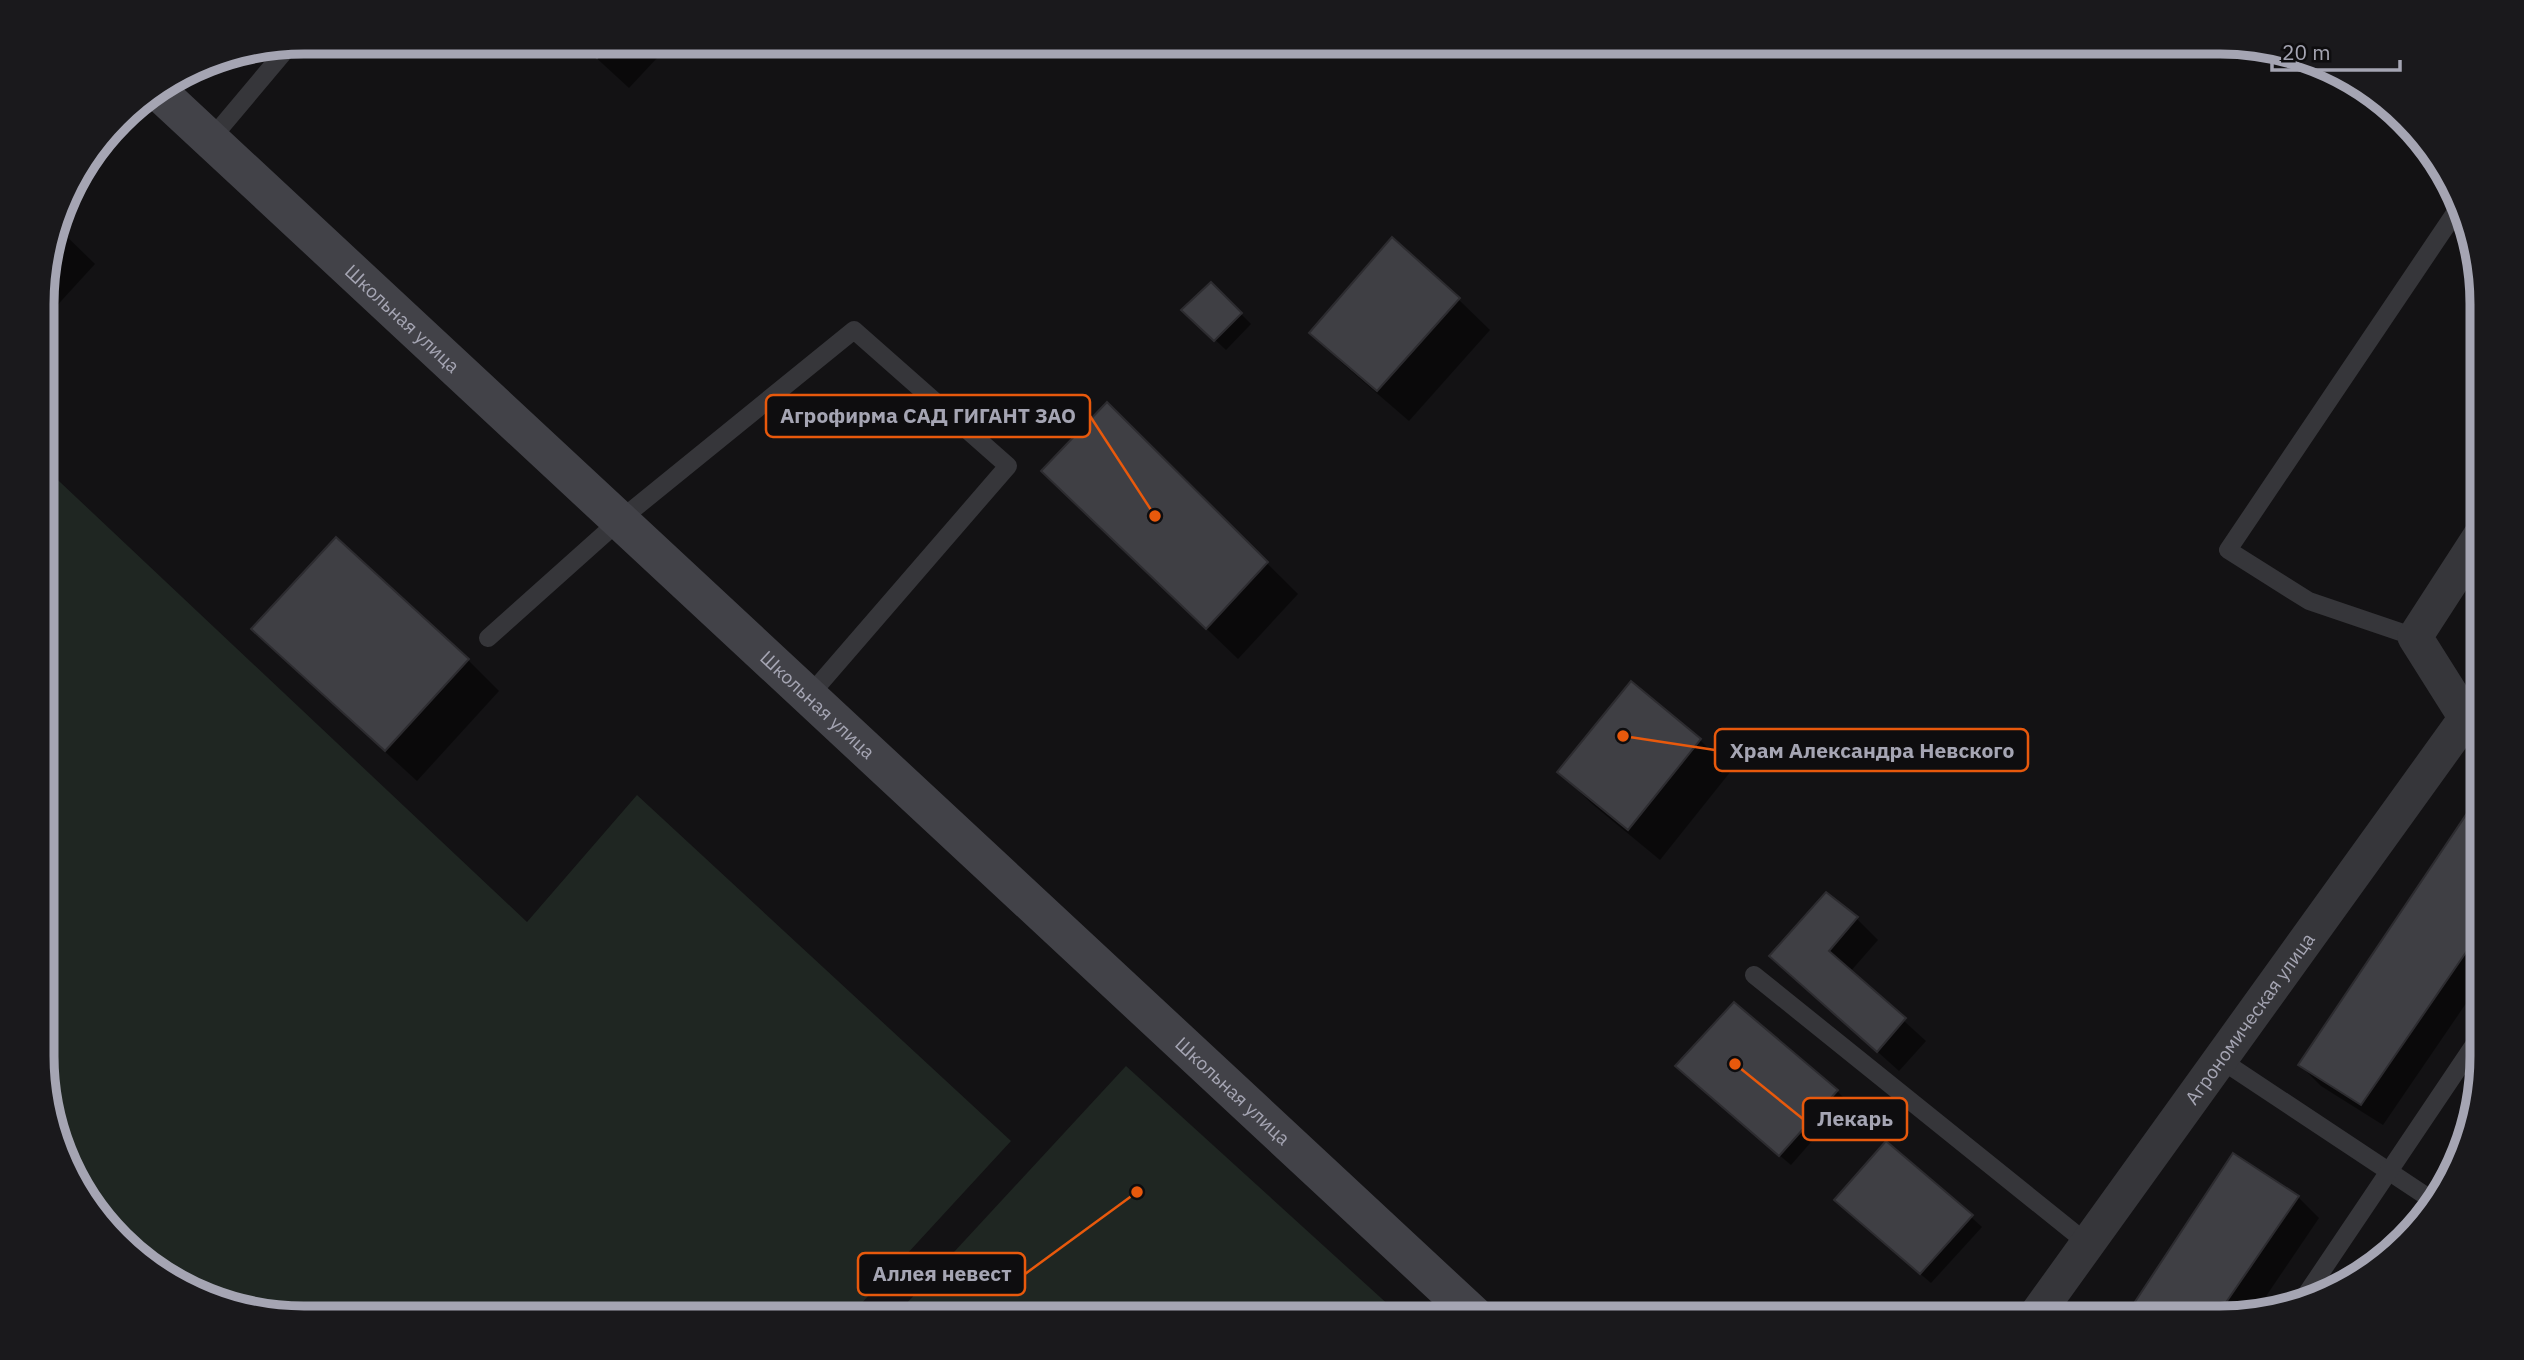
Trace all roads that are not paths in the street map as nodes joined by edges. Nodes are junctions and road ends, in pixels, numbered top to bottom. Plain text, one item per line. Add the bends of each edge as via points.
1 (281, 55) edge
2 (164, 97) edge
3 (211, 139) junction
4 (2453, 216) edge
5 (620, 520) junction
6 (2470, 552) edge
7 (2415, 637) junction
8 (488, 638) dead end
9 (809, 696) junction
10 (2470, 717) edge
11 (2470, 728) edge
12 (1754, 975) dead end
13 (2470, 1051) edge
14 (2221, 1060) junction
15 (2389, 1172) junction
16 (2427, 1197) edge
17 (2087, 1243) junction
18 (2311, 1288) edge
19 (1464, 1306) edge
20 (2042, 1306) edge

1 - 3 lane
2 - 3 street, Школьная улица
3 - 5 street, Школьная улица
4 - 7 lane via 2228,550 2309,601
5 - 8 lane
5 - 9 street, Школьная улица
5 - 9 lane via 854,330 1008,466
6 - 7 street
7 - 10 street
9 - 19 street, Школьная улица
11 - 14 street, Агрономическая улица
12 - 17 lane
13 - 15 lane
14 - 15 lane
14 - 17 street, Агрономическая улица
15 - 16 lane
15 - 18 lane
17 - 20 street, Агрономическая улица

